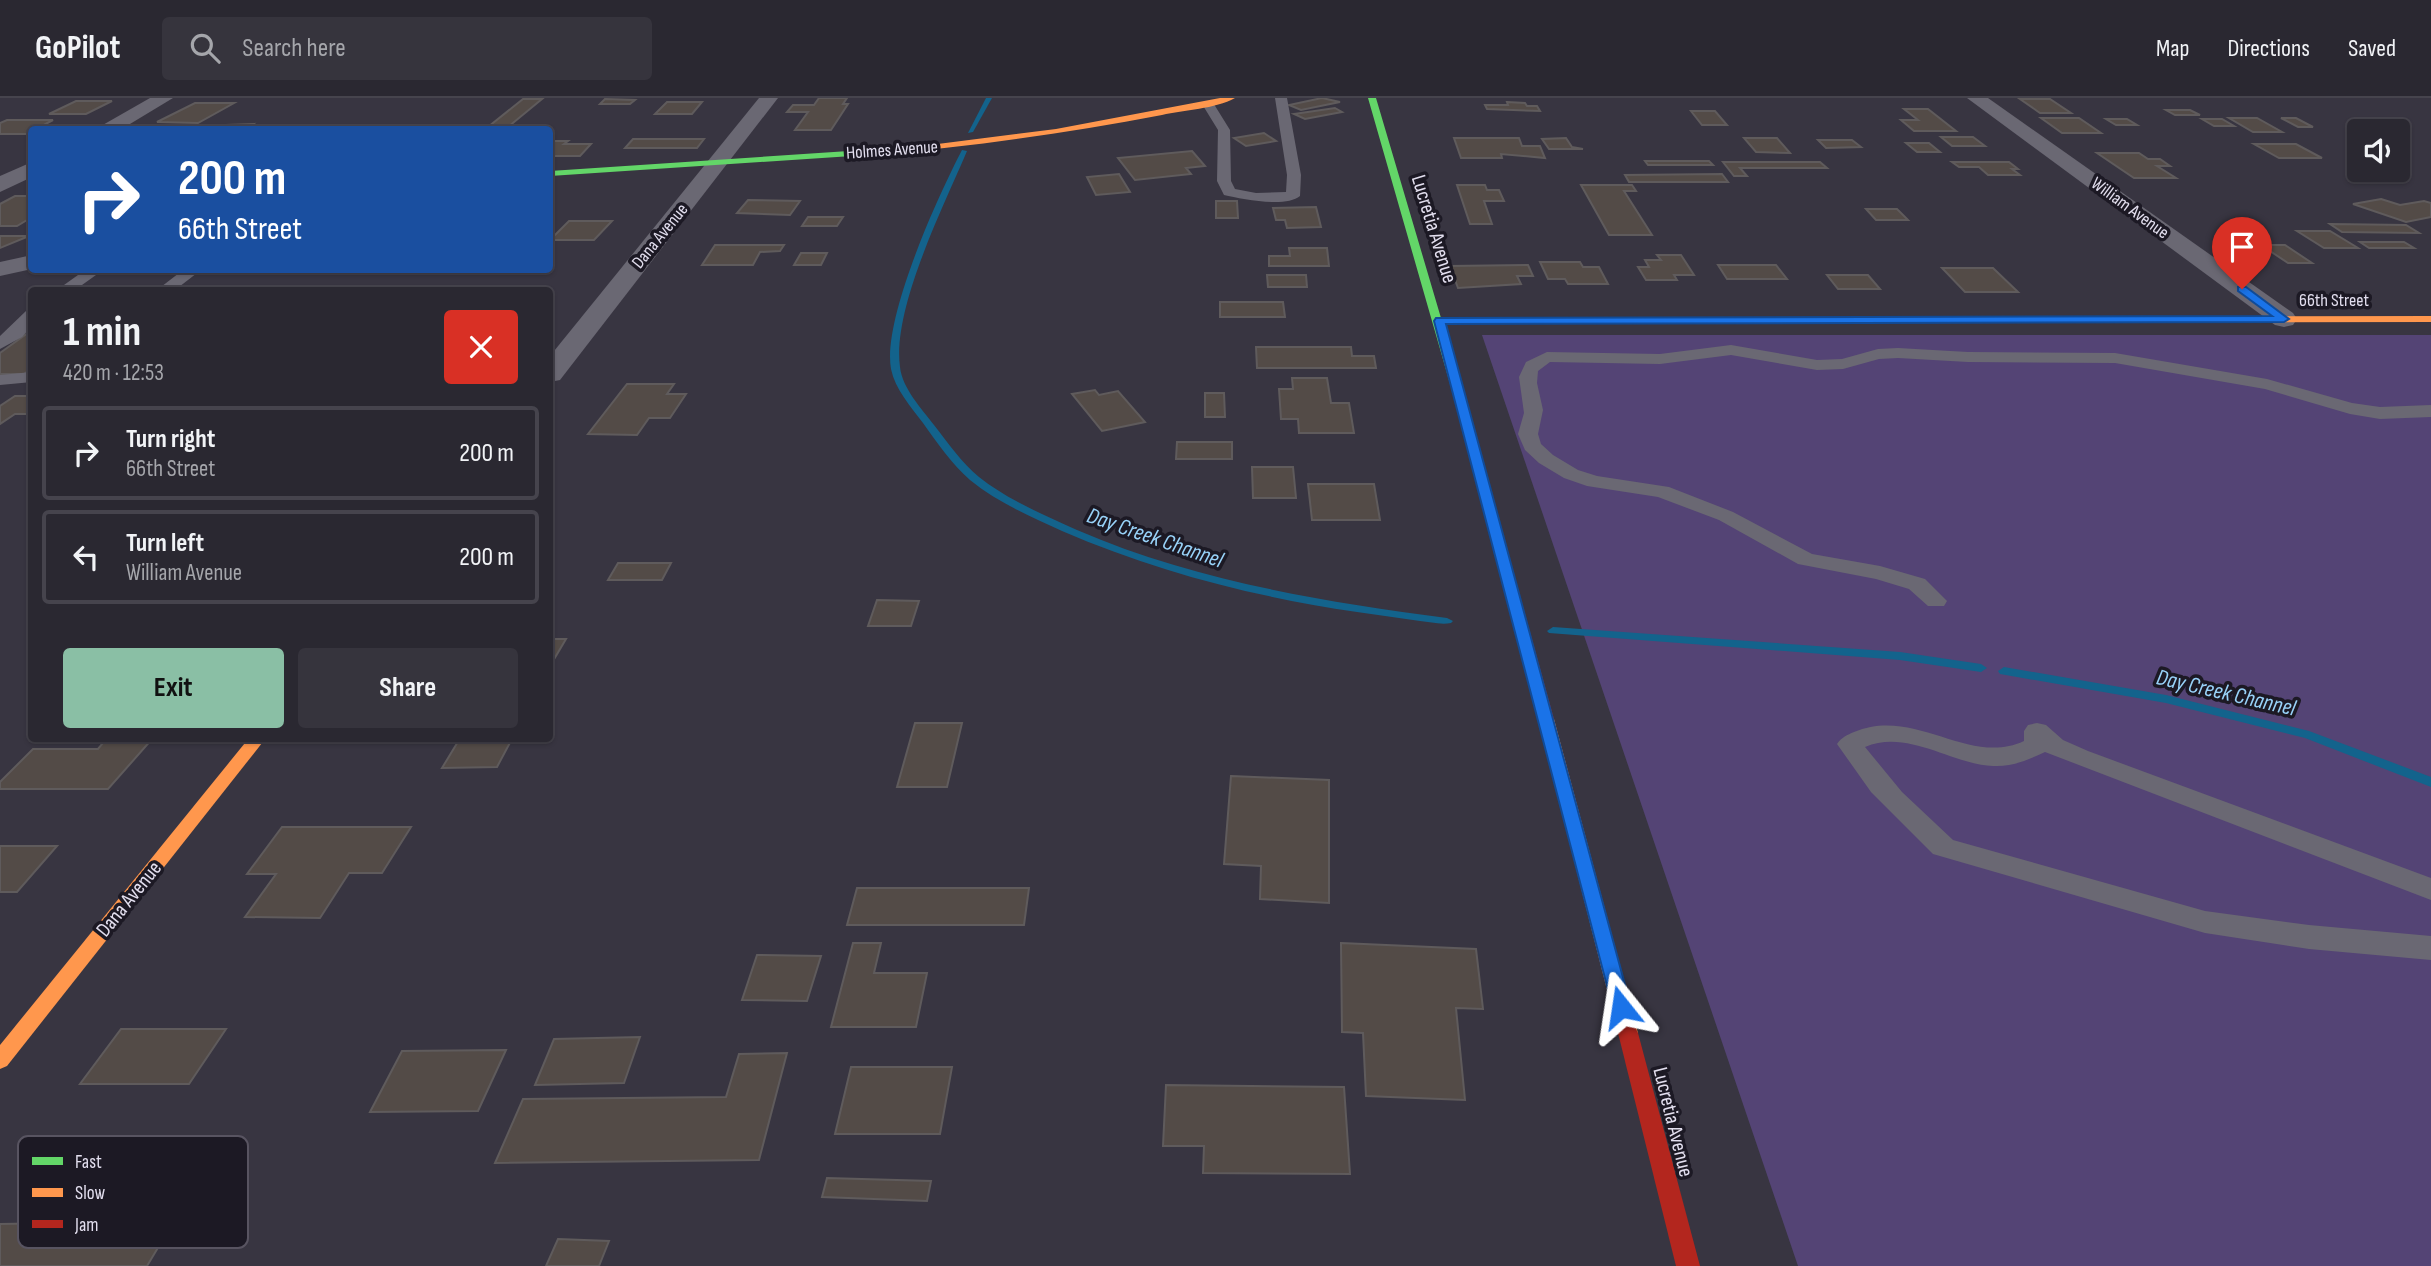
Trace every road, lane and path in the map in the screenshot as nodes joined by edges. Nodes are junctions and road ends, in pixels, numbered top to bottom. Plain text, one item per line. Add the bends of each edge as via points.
1 (164, 98) edge
2 (769, 98) edge
3 (1231, 98) edge
4 (1281, 98) edge
5 (1372, 98) edge
6 (1976, 98) edge
7 (1208, 104) junction
8 (112, 126) edge
9 (719, 162) junction
10 (28, 170) edge
11 (553, 174) edge
12 (2, 183) edge
13 (28, 183) edge
14 (28, 263) edge
15 (0, 269) edge
16 (90, 273) edge
17 (189, 273) edge
18 (70, 287) edge
19 (168, 287) edge
20 (28, 319) edge
21 (2284, 319) junction
22 (2431, 319) edge
23 (1439, 321) junction
24 (0, 344) edge
25 (553, 370) edge
26 (28, 378) edge
27 (0, 380) edge
28 (2431, 411) edge
29 (1937, 601) dead end
30 (255, 742) edge
31 (2431, 889) edge
32 (2431, 948) edge
33 (0, 1060) edge
34 (1688, 1266) edge

1 - 8 street
2 - 9 street, Dana Avenue
3 - 7 street, Holmes Avenue
4 - 7 lane via 1294,175 1293,197 1229,192 1224,181 1224,130
5 - 23 street, Lucretia Avenue
6 - 21 street, William Avenue
7 - 9 street, Holmes Avenue via 995,140
9 - 11 street, Holmes Avenue
9 - 25 street, Dana Avenue
10 - 12 street
12 - 13 street
14 - 15 street
16 - 18 lane
17 - 19 lane
20 - 24 lane
21 - 22 street, 66th Street
21 - 23 street, 66th Street
23 - 34 street, Lucretia Avenue
26 - 27 lane
28 - 29 lane via 2379,413 2222,375 2090,356 1898,353 1817,365 1731,350 1660,359 1547,357 1529,370 1527,382 1534,407 1528,434 1532,446 1571,474 1594,482 1662,491 1726,516 1806,559 1917,584
30 - 33 street, Dana Avenue
31 - 32 lane via 2079,757 2054,746 2037,731 2037,746 2016,757 1975,756 1905,734 1880,734 1850,744 1875,778 1943,847 2205,922

